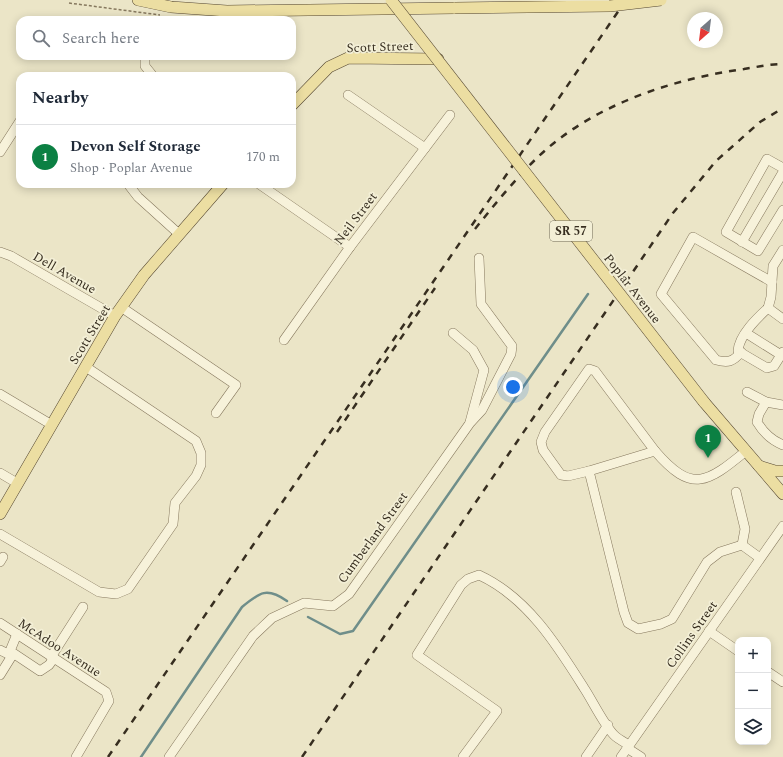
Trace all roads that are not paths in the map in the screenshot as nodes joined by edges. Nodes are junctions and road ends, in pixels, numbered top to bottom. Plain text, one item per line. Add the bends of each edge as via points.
1 (138, 0) edge
2 (339, 0) edge
3 (391, 0) edge
4 (660, 0) edge
5 (666, 0) edge
6 (356, 9) junction
7 (438, 59) junction
8 (145, 60) edge
9 (150, 72) edge
10 (348, 95) dead end
11 (296, 100) edge
12 (450, 115) dead end
13 (16, 127) edge
14 (425, 148) junction
15 (0, 152) edge
16 (782, 167) edge
17 (131, 188) edge
18 (219, 188) edge
19 (265, 188) edge
20 (783, 210) edge
21 (179, 234) junction
22 (742, 242) junction
23 (350, 247) junction
24 (783, 250) edge
25 (0, 252) edge
26 (478, 258) dead end
27 (772, 282) junction
28 (768, 308) junction
29 (118, 312) junction
30 (783, 319) edge
31 (453, 333) dead end
32 (746, 333) junction
33 (284, 340) dead end
34 (741, 352) junction
35 (782, 353) edge
36 (86, 367) junction
37 (747, 392) dead end
38 (0, 394) edge
39 (766, 402) junction
40 (783, 405) edge
41 (216, 413) dead end
42 (470, 423) junction
43 (52, 425) junction
44 (783, 445) edge
45 (746, 450) junction
46 (655, 451) junction
47 (759, 466) junction
48 (589, 471) junction
49 (783, 471) edge
50 (0, 473) edge
51 (17, 483) junction
52 (736, 492) dead end
53 (783, 494) edge
54 (0, 514) edge
55 (783, 526) edge
56 (0, 534) edge
57 (742, 545) junction
58 (760, 558) junction
59 (83, 607) dead end
60 (0, 623) edge
61 (709, 631) junction
62 (17, 634) junction
63 (735, 649) edge
64 (0, 650) edge
65 (12, 655) junction
66 (52, 657) junction
67 (770, 673) edge
68 (0, 675) edge
69 (783, 682) edge
70 (608, 725) junction
71 (628, 746) junction
72 (76, 757) edge
73 (170, 757) edge
74 (463, 757) edge
75 (586, 757) edge
76 (621, 757) edge
77 (641, 757) edge

1 - 6 main road via 171,7 227,11
2 - 6 main road
3 - 7 main road, Poplar Avenue / SR 57, bridge
4 - 5 main road, bridge
4 - 6 main road, bridge via 610,6
7 - 11 main road, Scott Street via 348,58 329,67
7 - 45 main road, Poplar Avenue / SR 57, bridge via 704,402
8 - 9 street via 145,66
10 - 14 street
12 - 14 street, Neil Street
13 - 15 street
14 - 23 street, Neil Street
16 - 22 street
16 - 22 street via 767,160 726,232
17 - 21 street
18 - 21 main road, Scott Street
19 - 23 street
20 - 22 street via 758,251
21 - 29 main road, Scott Street via 144,275
23 - 33 street, Neil Street
24 - 27 street via 773,266
25 - 29 street, Dell Avenue
26 - 42 street via 481,304 512,346 511,354 482,410
27 - 28 street
27 - 34 street via 693,237 661,294 716,360 730,362
28 - 30 street
28 - 32 street
29 - 36 main road, Scott Street
29 - 41 street, Dell Avenue via 236,385
31 - 42 street via 472,350 484,370
32 - 34 street via 740,342 738,351
32 - 35 street
34 - 35 street via 767,368 774,366
36 - 43 main road, Scott Street
36 - 56 street via 196,441 201,453 201,465 196,476 175,503 173,524 128,589 116,594 99,592
37 - 39 street
38 - 43 street
39 - 40 street
39 - 44 street via 757,422 766,433
42 - 73 street, Cumberland Street via 349,594 333,606 304,603 272,618 253,636
43 - 51 main road, Scott Street
45 - 46 street via 721,471 694,480 684,477 668,466
45 - 47 main road, Poplar Avenue
46 - 48 street
46 - 48 street via 595,371 589,369 541,442 543,450 561,475
47 - 49 main road
47 - 53 main road, Poplar Avenue
48 - 57 street via 624,612 628,624 638,629 672,619 707,562 720,552
50 - 51 street
51 - 54 main road, Scott Street
52 - 57 street via 745,528
55 - 58 street, Collins Street
57 - 58 street
58 - 61 street, Collins Street
59 - 66 street
60 - 62 street, McAdoo Avenue
61 - 63 street
61 - 71 street, Collins Street
62 - 65 street via 10,651
62 - 66 street, McAdoo Avenue
64 - 65 street
65 - 66 street via 40,671 49,665
65 - 68 street
66 - 72 street, McAdoo Avenue via 106,692 109,701
67 - 69 street
70 - 71 street via 613,734
70 - 74 street via 576,674 533,615 488,579 479,575 473,576 461,585 417,655 496,711
70 - 75 street
71 - 76 street, Collins Street
71 - 77 street

